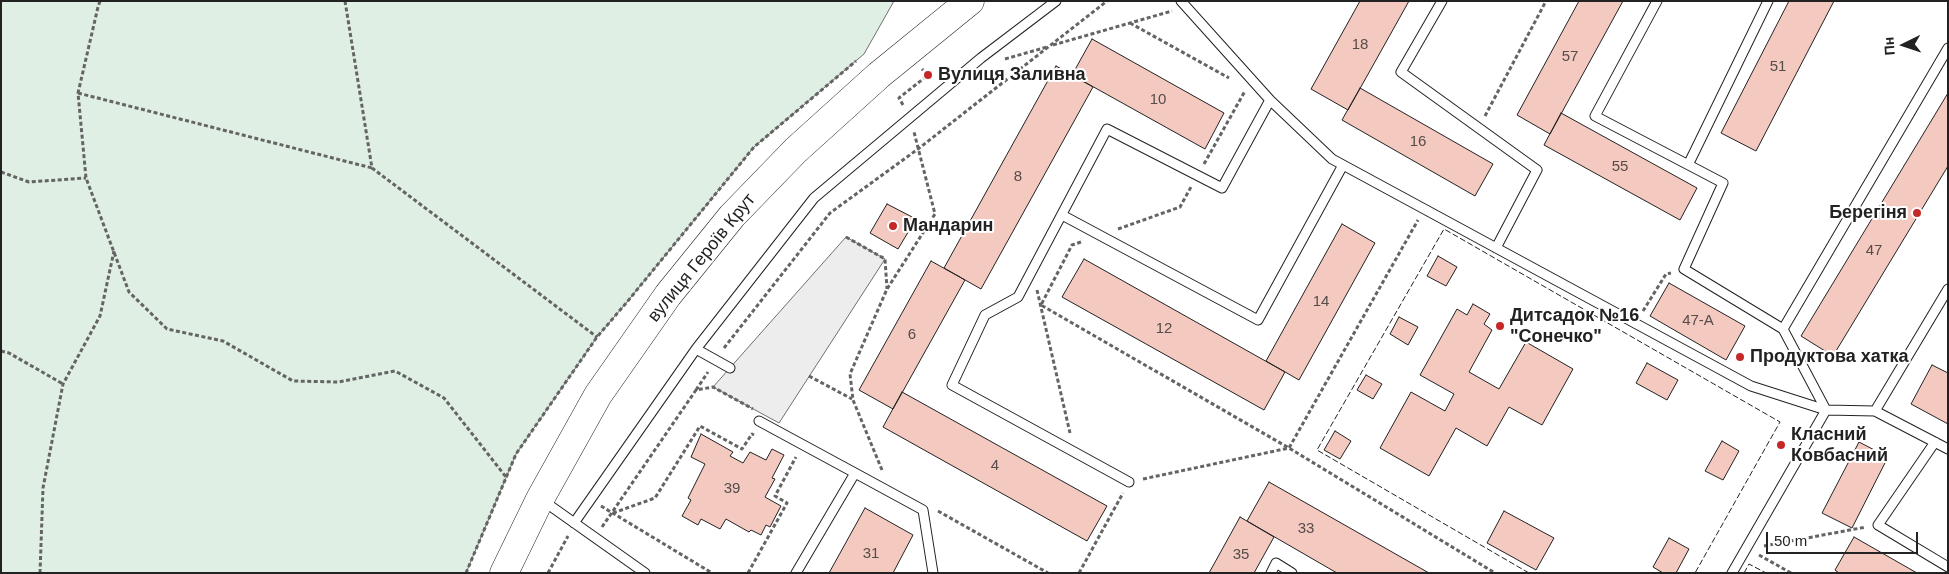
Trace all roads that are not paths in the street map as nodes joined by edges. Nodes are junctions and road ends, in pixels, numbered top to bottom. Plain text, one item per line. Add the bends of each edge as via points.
1 (970, 1) edge
2 (1056, 1) edge
3 (1442, 1) edge
4 (1657, 1) edge
5 (1768, 1) edge
6 (1184, 4) edge
7 (1948, 48) edge
8 (1270, 100) junction
9 (1689, 163) junction
10 (1343, 165) junction
11 (1062, 215) junction
12 (1496, 248) junction
13 (1948, 289) edge
14 (1783, 329) junction
15 (696, 349) junction
16 (730, 368) dead end
17 (1826, 410) junction
18 (1875, 412) junction
19 (758, 421) dead end
20 (1935, 442) junction
21 (1948, 449) edge
22 (855, 473) junction
23 (1129, 482) road end
24 (540, 499) junction
25 (574, 523) junction
26 (1948, 567) edge
27 (504, 573) edge
28 (645, 573) edge
29 (796, 573) edge
30 (933, 573) edge
31 (1271, 573) edge
32 (1292, 573) edge
33 (1732, 573) edge

1 - 24 main road, вулиця Героїв Крут via 879,75 796,150 732,216 668,295 598,395
2 - 15 lane via 981,58 814,198
3 - 12 lane via 1401,72 1537,170
4 - 9 lane via 1595,116
5 - 9 lane
6 - 8 lane via 1249,83
7 - 14 lane
8 - 10 lane via 1332,159
8 - 11 lane via 1222,188 1107,129
9 - 14 lane via 1723,183 1684,269
10 - 11 lane via 1258,320
10 - 12 lane
11 - 23 lane via 1018,298 985,315 952,385
12 - 17 lane via 1752,386
13 - 18 lane
14 - 17 lane
15 - 16 lane
15 - 25 lane
17 - 18 lane
17 - 33 lane
18 - 20 lane
19 - 22 lane
20 - 21 lane
20 - 26 lane via 1878,525
22 - 29 lane
22 - 30 lane via 923,510
24 - 25 lane
24 - 27 main road, вулиця Героїв Крут
25 - 28 lane
31 - 32 lane via 1276,564

